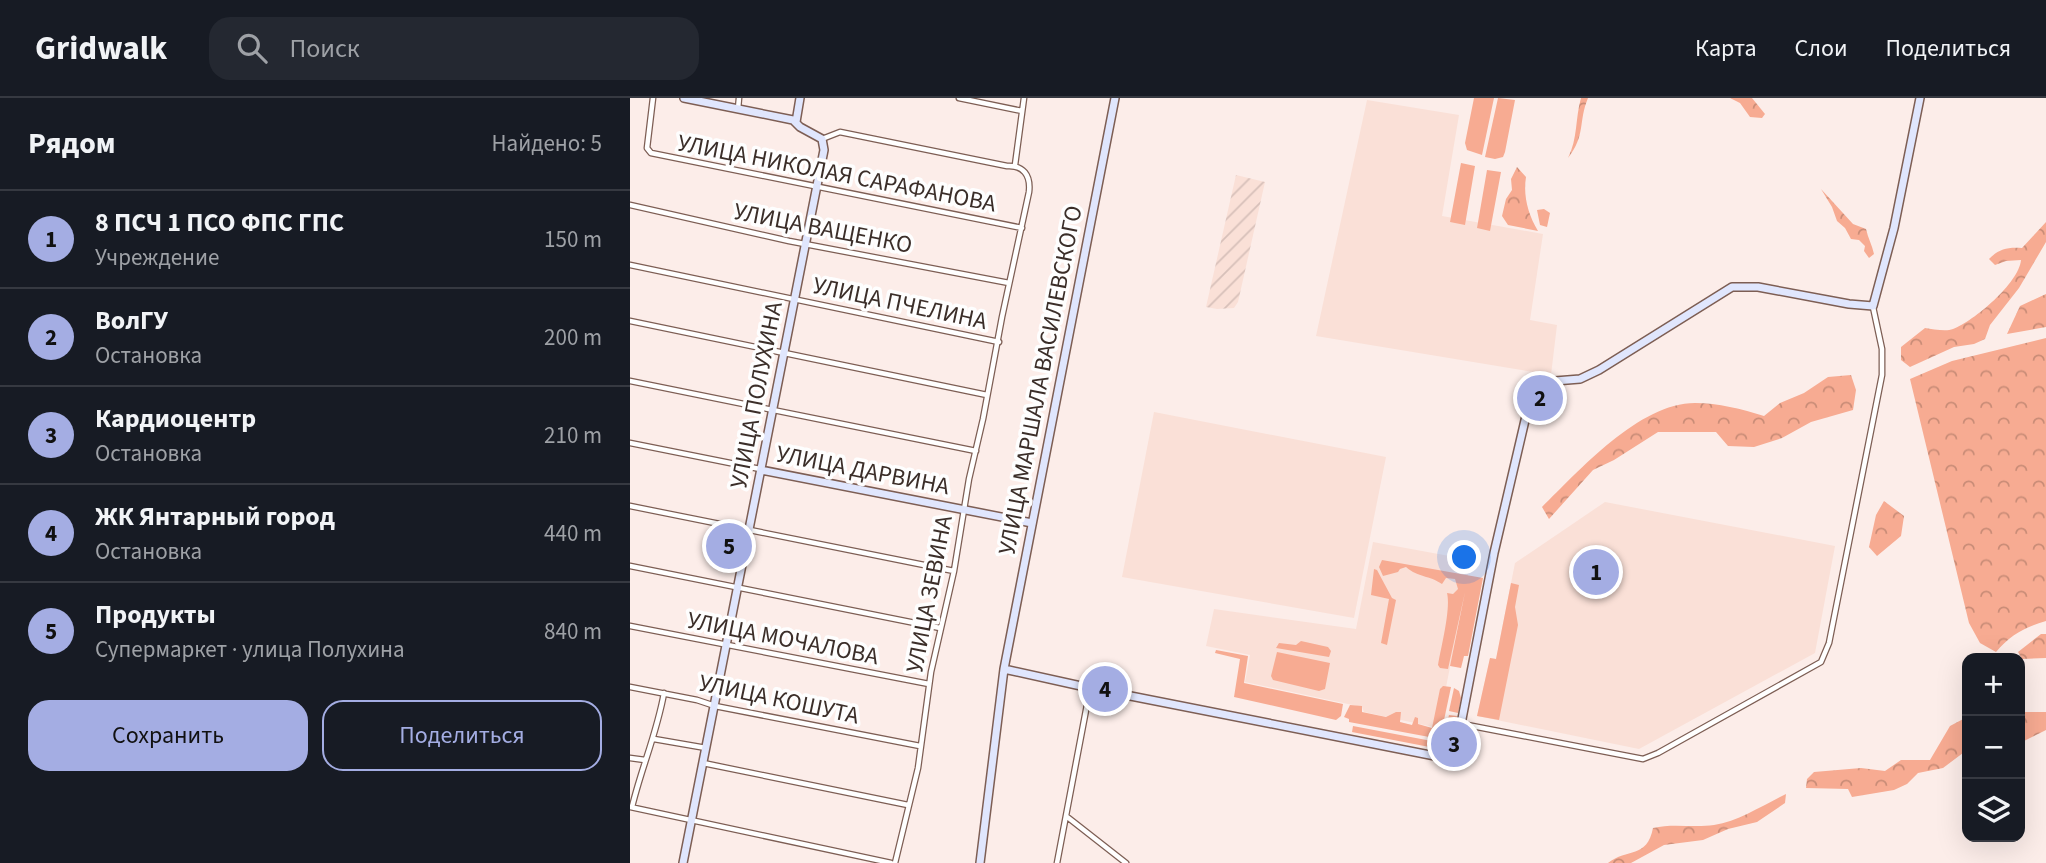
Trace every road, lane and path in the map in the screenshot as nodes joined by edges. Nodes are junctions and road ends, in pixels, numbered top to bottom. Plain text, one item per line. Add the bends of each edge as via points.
1 (653, 98) edge
2 (684, 98) edge
3 (739, 98) edge
4 (800, 98) edge
5 (958, 98) edge
6 (1024, 98) edge
7 (1115, 98) edge
8 (1920, 98) edge
9 (738, 109) junction
10 (1022, 111) junction
11 (796, 122) junction
12 (822, 139) junction
13 (1015, 165) junction
14 (817, 186) junction
15 (630, 205) edge
16 (1022, 228) junction
17 (806, 244) junction
18 (630, 265) edge
19 (1009, 283) junction
20 (795, 299) junction
21 (1873, 306) junction
22 (630, 321) edge
23 (999, 342) junction
24 (785, 352) junction
25 (630, 381) edge
26 (988, 395) junction
27 (773, 410) junction
28 (630, 443) edge
29 (976, 451) junction
30 (761, 470) junction
31 (630, 506) edge
32 (964, 510) junction
33 (1032, 523) junction
34 (749, 531) junction
35 (630, 566) edge
36 (954, 571) junction
37 (738, 586) junction
38 (630, 626) edge
39 (940, 628) junction
40 (726, 646) junction
41 (1004, 669) junction
42 (929, 684) junction
43 (630, 687) edge
44 (1090, 688) junction
45 (664, 693) junction
46 (715, 706) junction
47 (1461, 724) junction
48 (654, 739) junction
49 (920, 746) junction
50 (706, 748) junction
51 (630, 758) edge
52 (645, 760) junction
53 (704, 763) junction
54 (908, 805) junction
55 (631, 807) edge
56 (1066, 816) junction
57 (691, 822) junction
58 (683, 863) edge
59 (893, 863) edge
60 (980, 863) edge
61 (1057, 863) edge
62 (1126, 863) edge

1 - 14 street, УЛИЦА НИКОЛАЯ САРАФАНОВА via 647,150 651,153
2 - 9 street
3 - 9 street
4 - 11 street
5 - 10 street
6 - 10 street
7 - 33 street, УЛИЦА МАРШАЛА ВАСИЛЕВСКОГО
8 - 21 street
9 - 11 street
10 - 13 street
11 - 12 street
12 - 13 street via 839,132
12 - 14 street, УЛИЦА ПОЛУХИНА
13 - 16 street, УЛИЦА ЗЕВИНА via 1028,176 1030,186
14 - 16 street, УЛИЦА НИКОЛАЯ САРАФАНОВА
14 - 17 street, УЛИЦА ПОЛУХИНА
15 - 17 street, УЛИЦА ВАЩЕНКО
16 - 19 street, УЛИЦА ЗЕВИНА
17 - 19 street, УЛИЦА ВАЩЕНКО
17 - 20 street, УЛИЦА ПОЛУХИНА
18 - 20 street, УЛИЦА ПЧЕЛИНА
19 - 23 street, УЛИЦА ЗЕВИНА
20 - 23 street, УЛИЦА ПЧЕЛИНА
20 - 24 street, УЛИЦА ПОЛУХИНА
21 - 47 street via 1732,287 1599,370 1580,379 1555,381 1532,400 1494,553
21 - 47 street via 1882,375 1829,643 1821,662 1643,759
22 - 24 street
23 - 26 street, УЛИЦА ЗЕВИНА
24 - 26 street
24 - 27 street, УЛИЦА ПОЛУХИНА
25 - 27 street
26 - 29 street, УЛИЦА ЗЕВИНА
27 - 29 street
27 - 30 street, УЛИЦА ПОЛУХИНА
28 - 30 street, УЛИЦА ДАРВИНА
29 - 32 street, УЛИЦА ЗЕВИНА
30 - 32 street, УЛИЦА ДАРВИНА
30 - 34 street, УЛИЦА ПОЛУХИНА
31 - 34 street
32 - 33 street, УЛИЦА ДАРВИНА
32 - 36 street, УЛИЦА ЗЕВИНА
33 - 41 street, УЛИЦА МАРШАЛА ВАСИЛЕВСКОГО
34 - 36 street
34 - 37 street, УЛИЦА ПОЛУХИНА
35 - 37 street
36 - 39 street, УЛИЦА ЗЕВИНА
37 - 39 street
37 - 40 street, УЛИЦА ПОЛУХИНА
38 - 40 street, УЛИЦА МОЧАЛОВА
39 - 42 street, УЛИЦА ЗЕВИНА
40 - 42 street, УЛИЦА МОЧАЛОВА
40 - 46 street, УЛИЦА ПОЛУХИНА
41 - 44 street
41 - 60 street, УЛИЦА МАРШАЛА ВАСИЛЕВСКОГО
42 - 49 street, УЛИЦА ЗЕВИНА
43 - 45 street, УЛИЦА КОШУТА
44 - 47 street via 1444,758 1452,757
44 - 56 street
45 - 46 street, УЛИЦА КОШУТА
45 - 48 street
46 - 49 street, УЛИЦА КОШУТА
46 - 50 street, УЛИЦА ПОЛУХИНА
48 - 50 street
48 - 52 street
49 - 54 street, УЛИЦА ЗЕВИНА
50 - 53 street, УЛИЦА ПОЛУХИНА
51 - 52 street
52 - 55 street
53 - 54 street
53 - 57 street, УЛИЦА ПОЛУХИНА
54 - 59 street, УЛИЦА ЗЕВИНА
55 - 57 street
56 - 61 street
56 - 62 street
57 - 58 street, УЛИЦА ПОЛУХИНА
57 - 59 street

